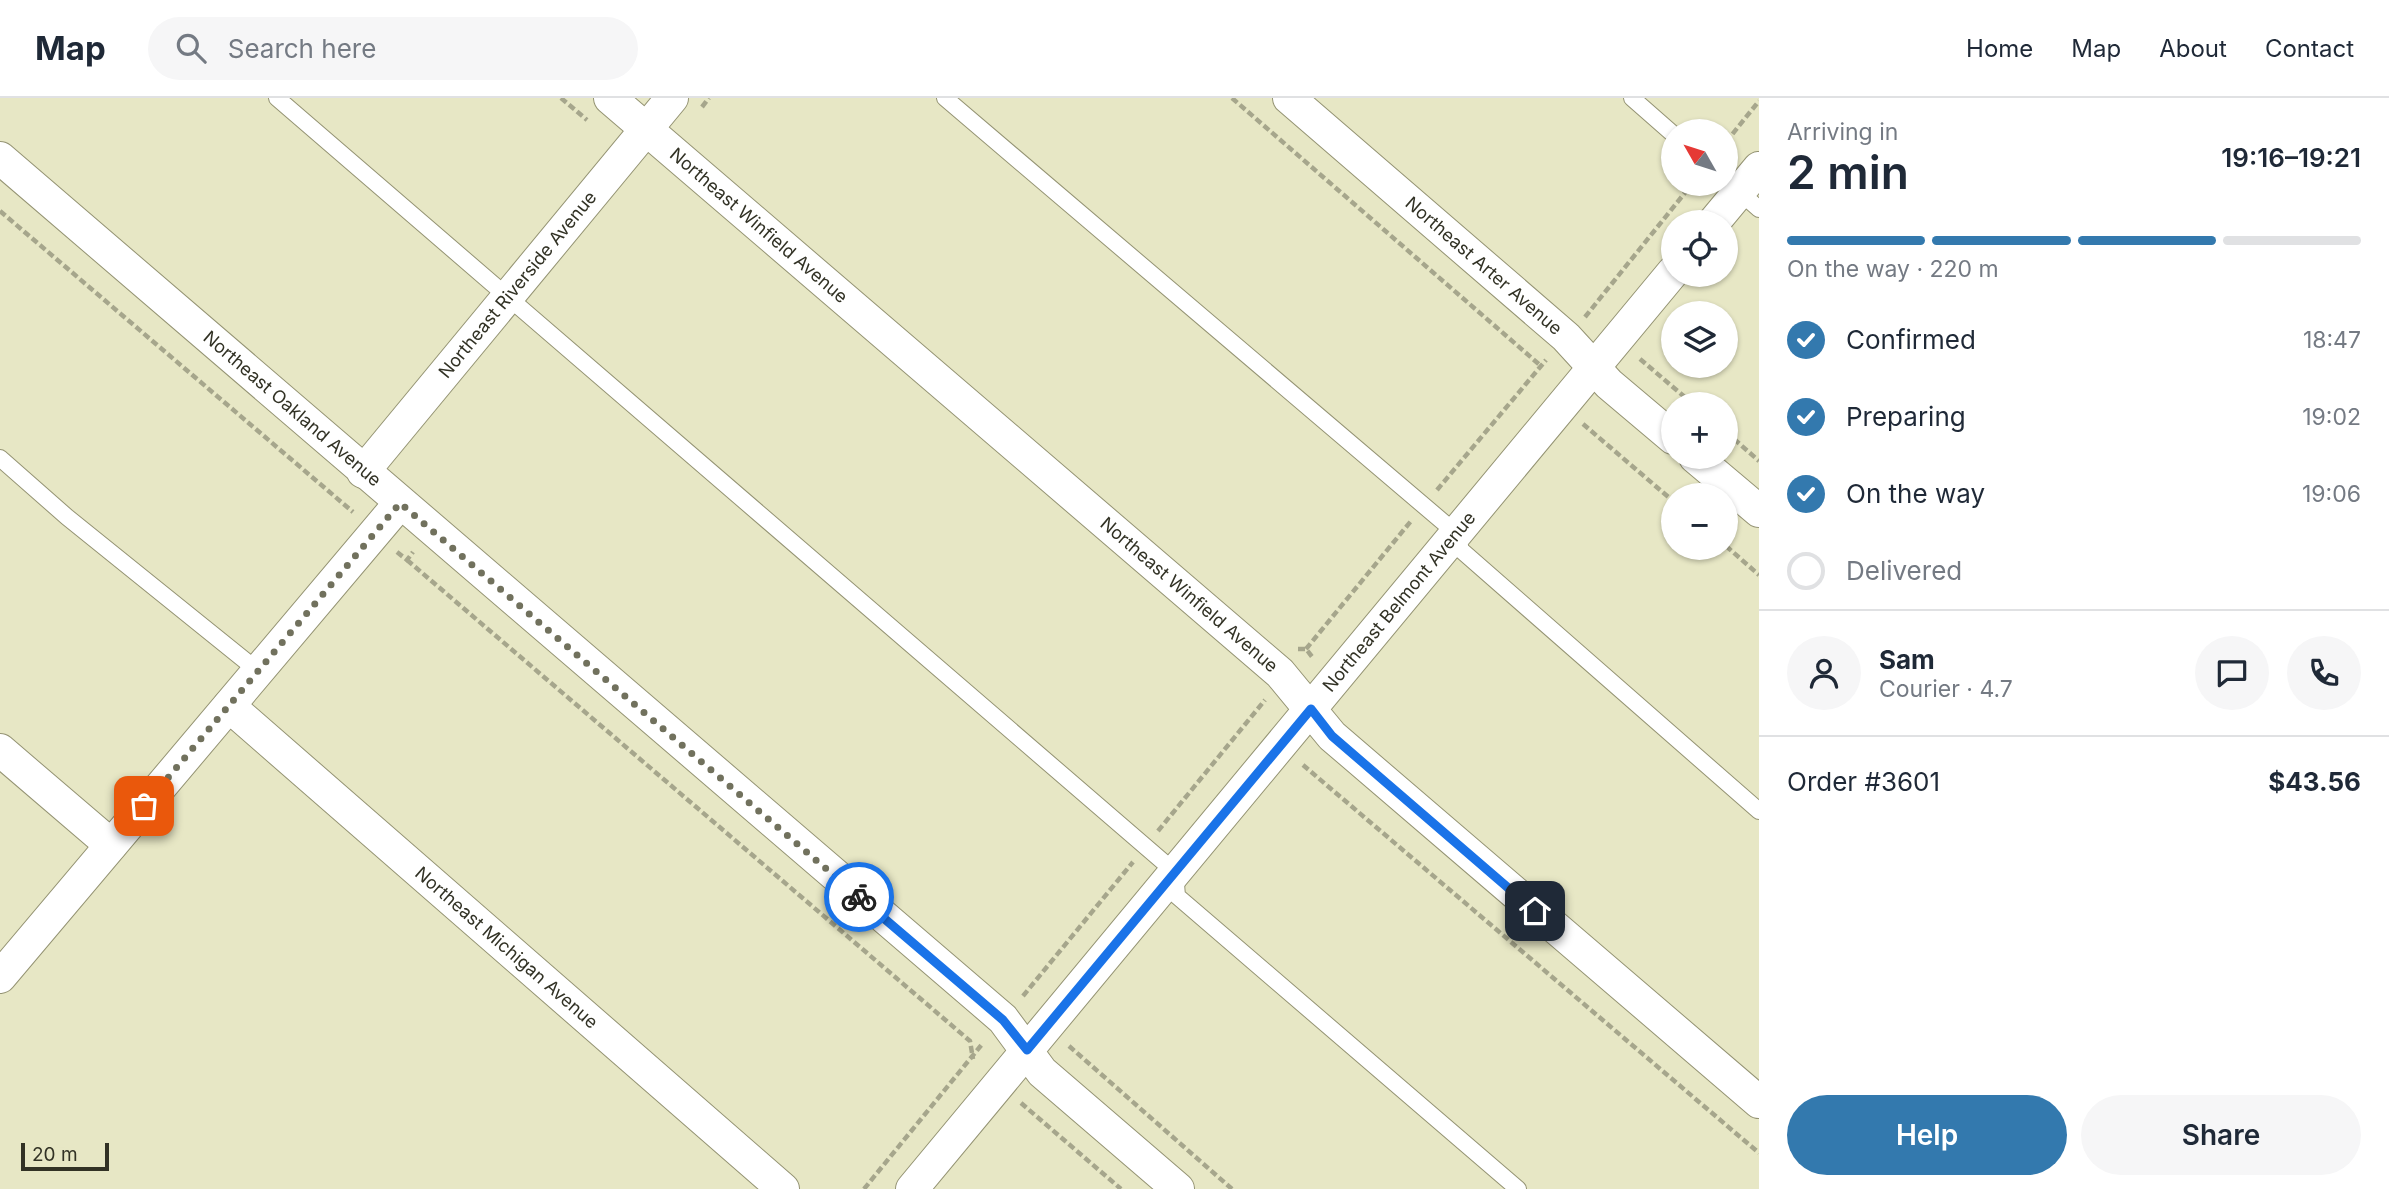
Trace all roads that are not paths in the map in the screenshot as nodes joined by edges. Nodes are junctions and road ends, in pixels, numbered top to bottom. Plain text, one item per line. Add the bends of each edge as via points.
1 (277, 98) edge
2 (610, 98) edge
3 (672, 98) edge
4 (945, 98) edge
5 (1289, 98) edge
6 (1632, 98) edge
7 (1661, 123) edge
8 (646, 129) junction
9 (0, 158) edge
10 (1746, 187) edge
11 (1725, 210) edge
12 (1661, 287) edge
13 (507, 298) junction
14 (1595, 367) junction
15 (1661, 428) edge
16 (0, 458) edge
17 (1709, 469) edge
18 (363, 472) junction
19 (400, 503) junction
20 (1759, 511) edge
21 (1456, 533) junction
22 (258, 671) junction
23 (229, 706) junction
24 (1311, 709) junction
25 (0, 750) edge
26 (1759, 811) edge
27 (111, 845) junction
28 (1175, 872) junction
29 (0, 977) edge
30 (1027, 1050) junction
31 (1759, 1102) edge
32 (783, 1189) edge
33 (912, 1189) edge
34 (1178, 1189) edge
35 (1518, 1189) edge

1 - 13 lane
2 - 8 street, Northeast Winfield Avenue
3 - 8 street, Northeast Riverside Avenue
4 - 21 lane
5 - 14 street, Northeast Arter Avenue
6 - 7 lane
8 - 13 street, Northeast Riverside Avenue
8 - 24 street, Northeast Winfield Avenue via 1280,673
9 - 18 street, Northeast Oakland Avenue
10 - 11 street
12 - 14 street, Northeast Belmont Avenue
13 - 18 street, Northeast Riverside Avenue
13 - 28 lane
14 - 15 street, Northeast Arter Avenue
14 - 21 street, Northeast Belmont Avenue
16 - 22 lane
17 - 20 street
18 - 19 street, Northeast Oakland Avenue
19 - 22 street
19 - 30 street, Northeast Oakland Avenue via 1003,1020
21 - 24 street, Northeast Belmont Avenue
21 - 26 lane via 1461,550
22 - 23 street
23 - 27 street
23 - 32 street, Northeast Michigan Avenue
24 - 28 street, Northeast Belmont Avenue
24 - 31 street, Northeast Winfield Avenue via 1332,736
25 - 27 street
27 - 29 street
28 - 30 street, Northeast Belmont Avenue
28 - 35 lane via 1177,895
30 - 33 street, Northeast Belmont Avenue
30 - 34 street, Northeast Oakland Avenue via 1042,1072

